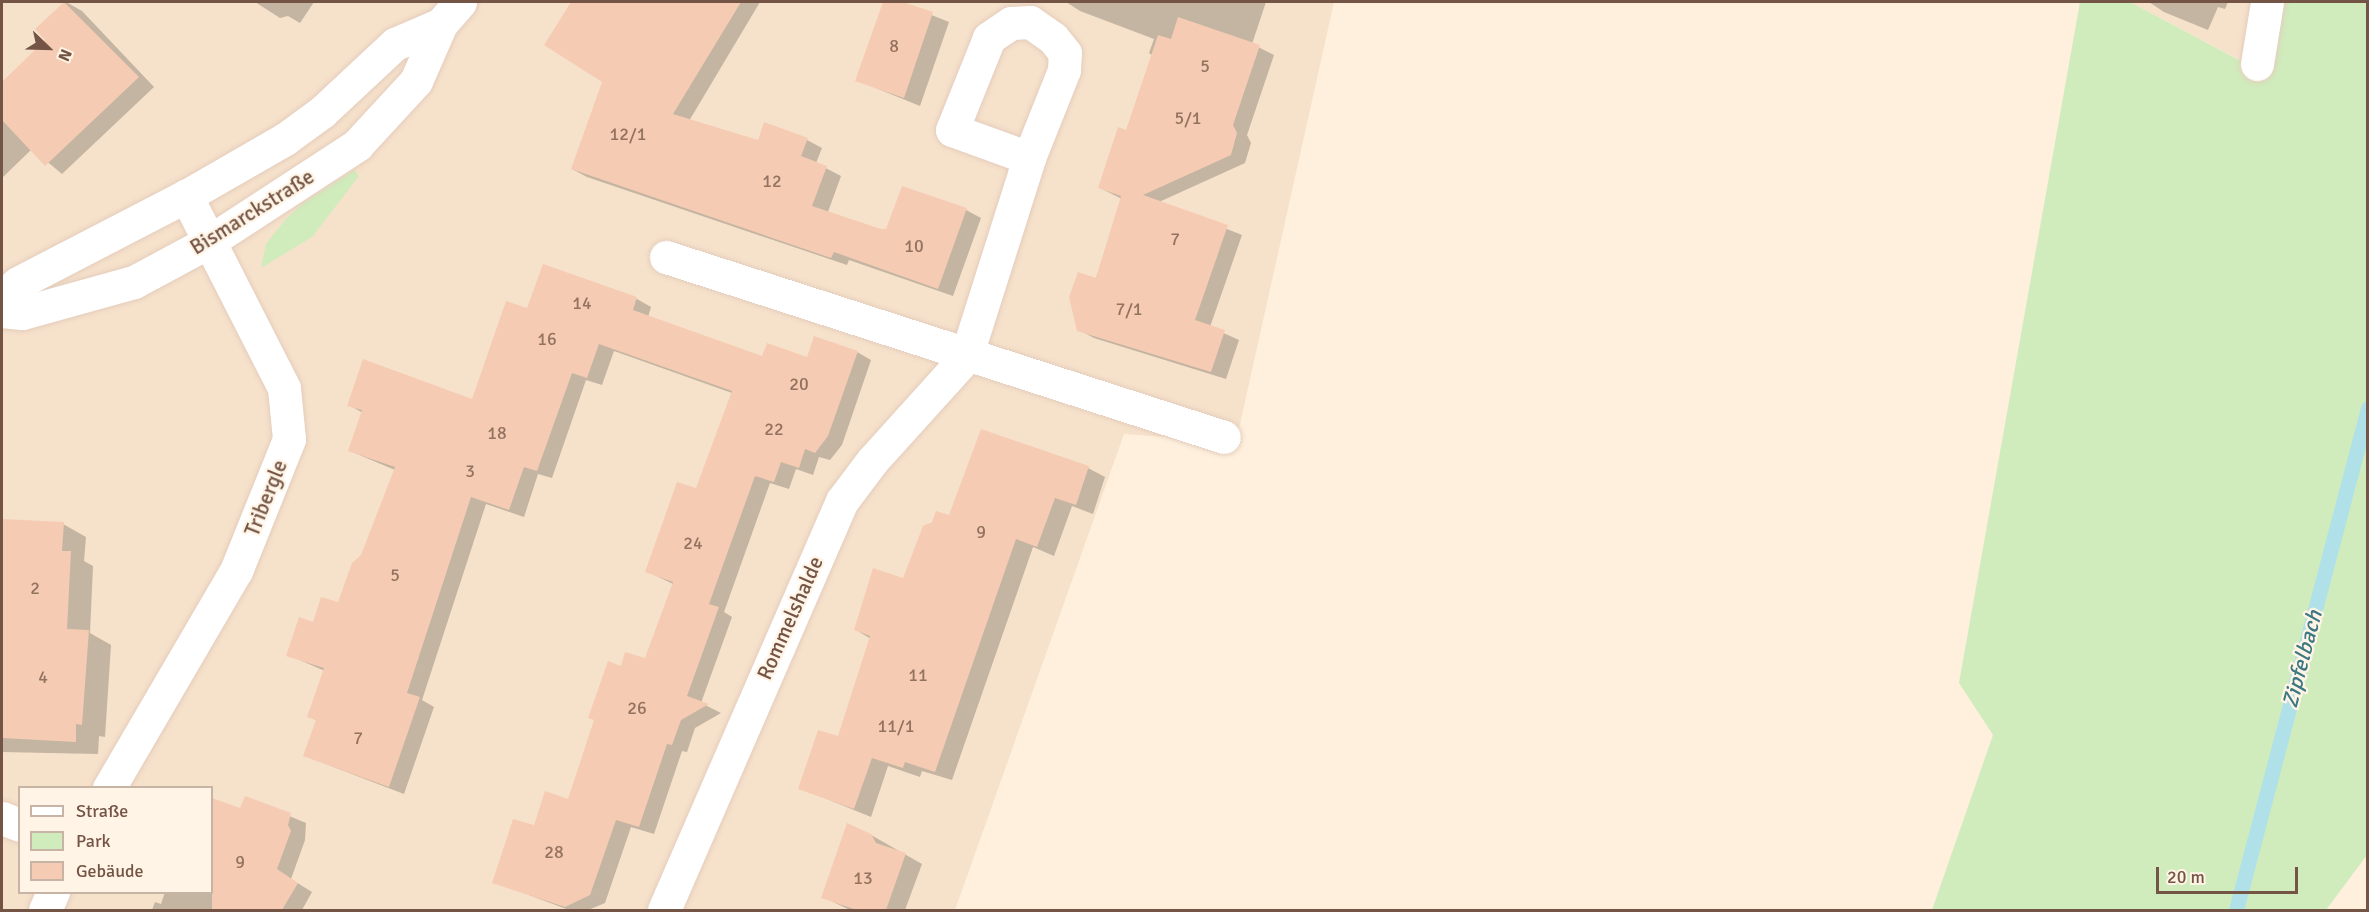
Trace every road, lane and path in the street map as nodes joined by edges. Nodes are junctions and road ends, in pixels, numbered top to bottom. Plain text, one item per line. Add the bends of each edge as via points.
1 (2266, 2) edge
2 (1035, 12) edge
3 (451, 13) edge
4 (2257, 64) dead end
5 (1029, 158) junction
6 (186, 196) junction
7 (210, 242) junction
8 (666, 257) dead end
9 (2, 296) edge
10 (2, 311) edge
11 (966, 357) junction
12 (1224, 437) dead end
13 (110, 786) edge
14 (2, 818) edge
15 (18, 824) edge
16 (52, 894) edge
17 (45, 910) edge
18 (664, 910) edge

1 - 4 street
2 - 5 street, Rommelshalde via 1065,54 1064,70
2 - 5 street, Rommelshalde via 989,38 952,130
3 - 6 street, Bismarckstraße via 395,44 322,112 285,139
3 - 7 street, Bismarckstraße via 416,81 357,145
5 - 11 street, Rommelshalde
6 - 7 street, Tribergle
6 - 9 street, Bismarckstraße via 18,283
7 - 10 street, Bismarckstraße via 134,282 22,313
7 - 13 street, Tribergle via 284,388 289,439 236,571
8 - 11 street
11 - 12 street
11 - 18 street, Rommelshalde via 872,461 842,501
14 - 15 street
16 - 17 street

